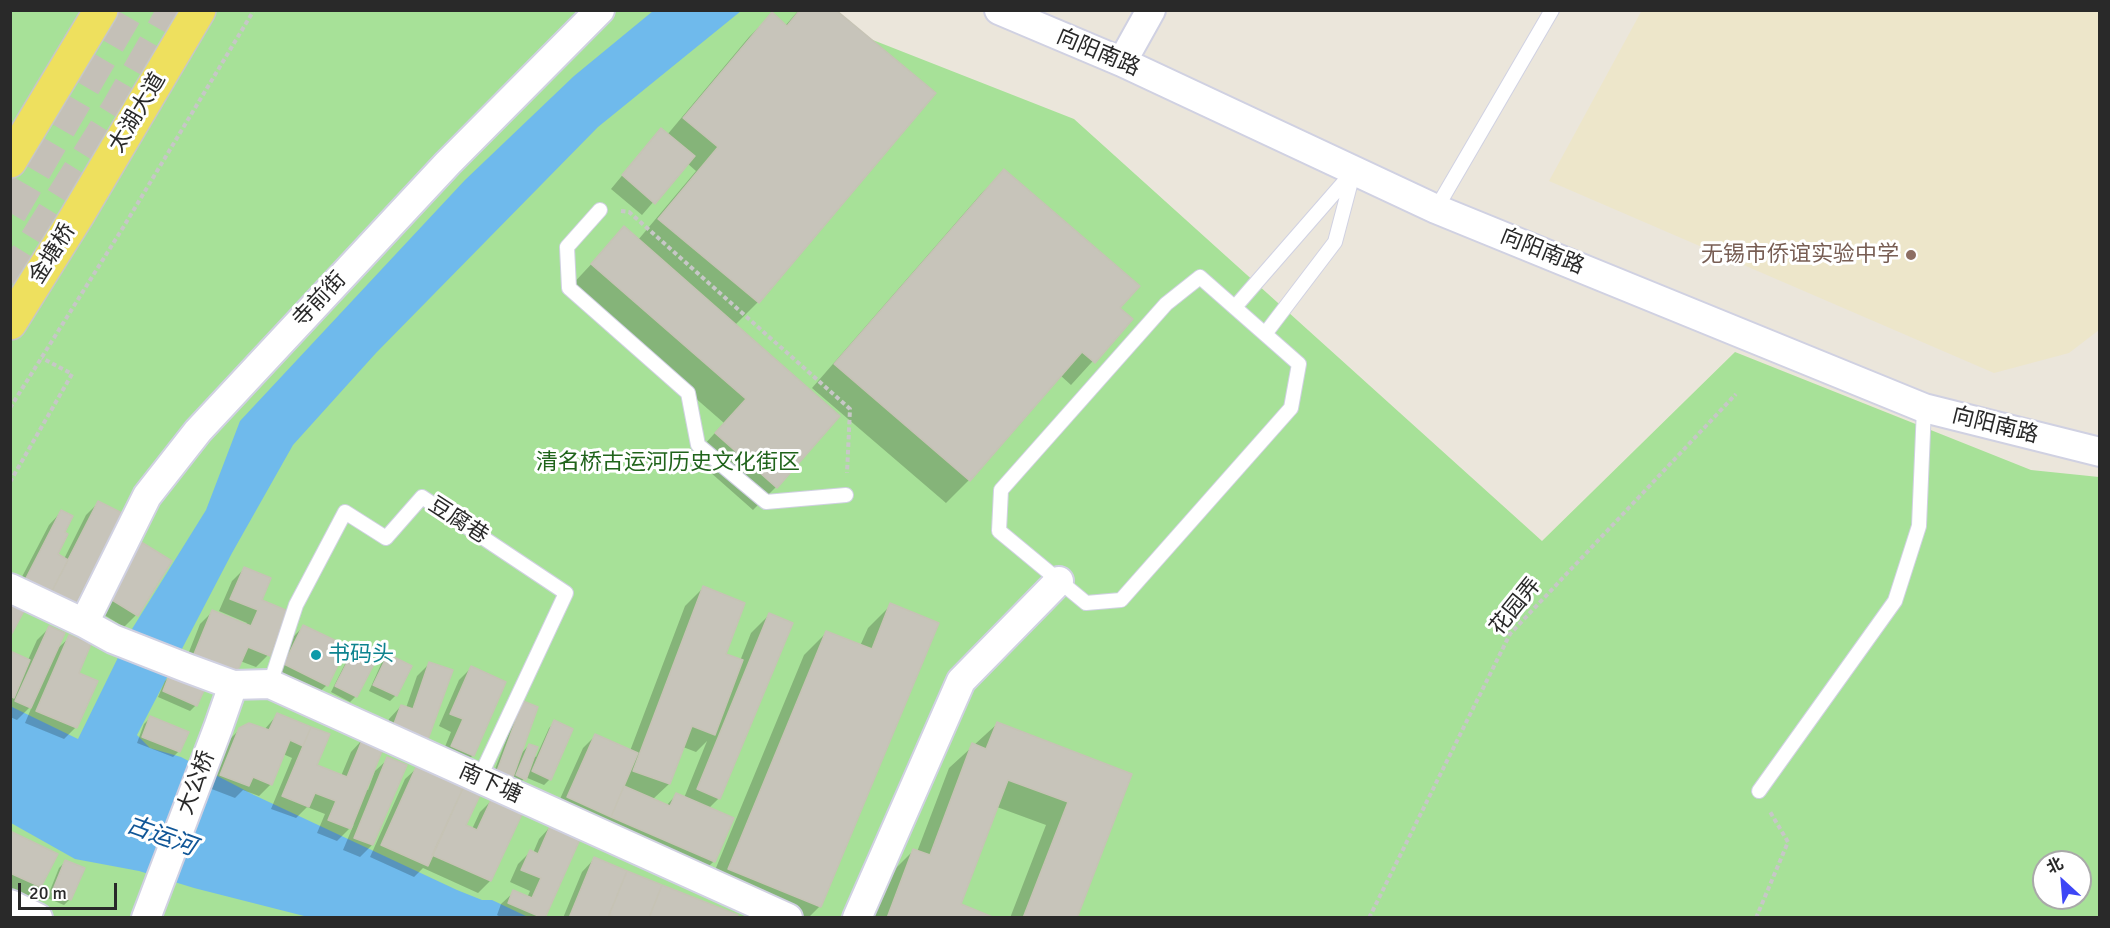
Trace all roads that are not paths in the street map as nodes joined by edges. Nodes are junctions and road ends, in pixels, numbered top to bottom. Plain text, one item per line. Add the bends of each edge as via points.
1 (101, 10) edge
2 (199, 10) edge
3 (600, 10) edge
4 (999, 10) edge
5 (1151, 10) edge
6 (1552, 10) edge
7 (1122, 62) junction
8 (10, 161) edge
9 (1354, 170) junction
10 (1436, 209) junction
11 (600, 210) road end
12 (77, 216) joint
13 (1235, 307) junction
14 (10, 323) edge
15 (1265, 333) junction
16 (1924, 408) junction
17 (2100, 453) edge
18 (846, 495) road end
19 (1059, 581) junction
20 (10, 588) edge
21 (84, 623) junction
22 (270, 684) junction
23 (233, 685) junction
24 (479, 779) junction
25 (1759, 791) road end
26 (10, 904) edge
27 (148, 911) edge
28 (38, 918) edge
29 (788, 918) edge
30 (857, 918) edge

1 - 8 main road
2 - 12 main road, 太湖大道
3 - 21 street, 寺前街 via 448,164 198,431 147,496
4 - 7 street, 向阳南路
5 - 7 street
6 - 10 lane
7 - 9 street, 向阳南路
9 - 10 street, 向阳南路
9 - 13 lane
9 - 15 lane via 1335,242
10 - 16 street, 向阳南路
11 - 18 lane via 567,247 569,288 688,393 698,445 766,502
12 - 14 main road, 金塘桥
13 - 15 lane
13 - 19 lane via 1200,277 1167,304 1001,490 999,531
15 - 19 lane via 1299,364 1291,408 1121,600 1086,603
16 - 17 street, 向阳南路
16 - 25 lane via 1919,526 1895,601
19 - 30 street via 962,681
20 - 21 street
21 - 23 street, 南下塘 via 113,639
22 - 23 street, 南下塘
22 - 24 street, 南下塘
22 - 24 lane, 豆腐巷 via 296,605 345,512 386,538 422,497 566,593
23 - 27 street, 大公桥
24 - 29 street, 南下塘
26 - 28 street

